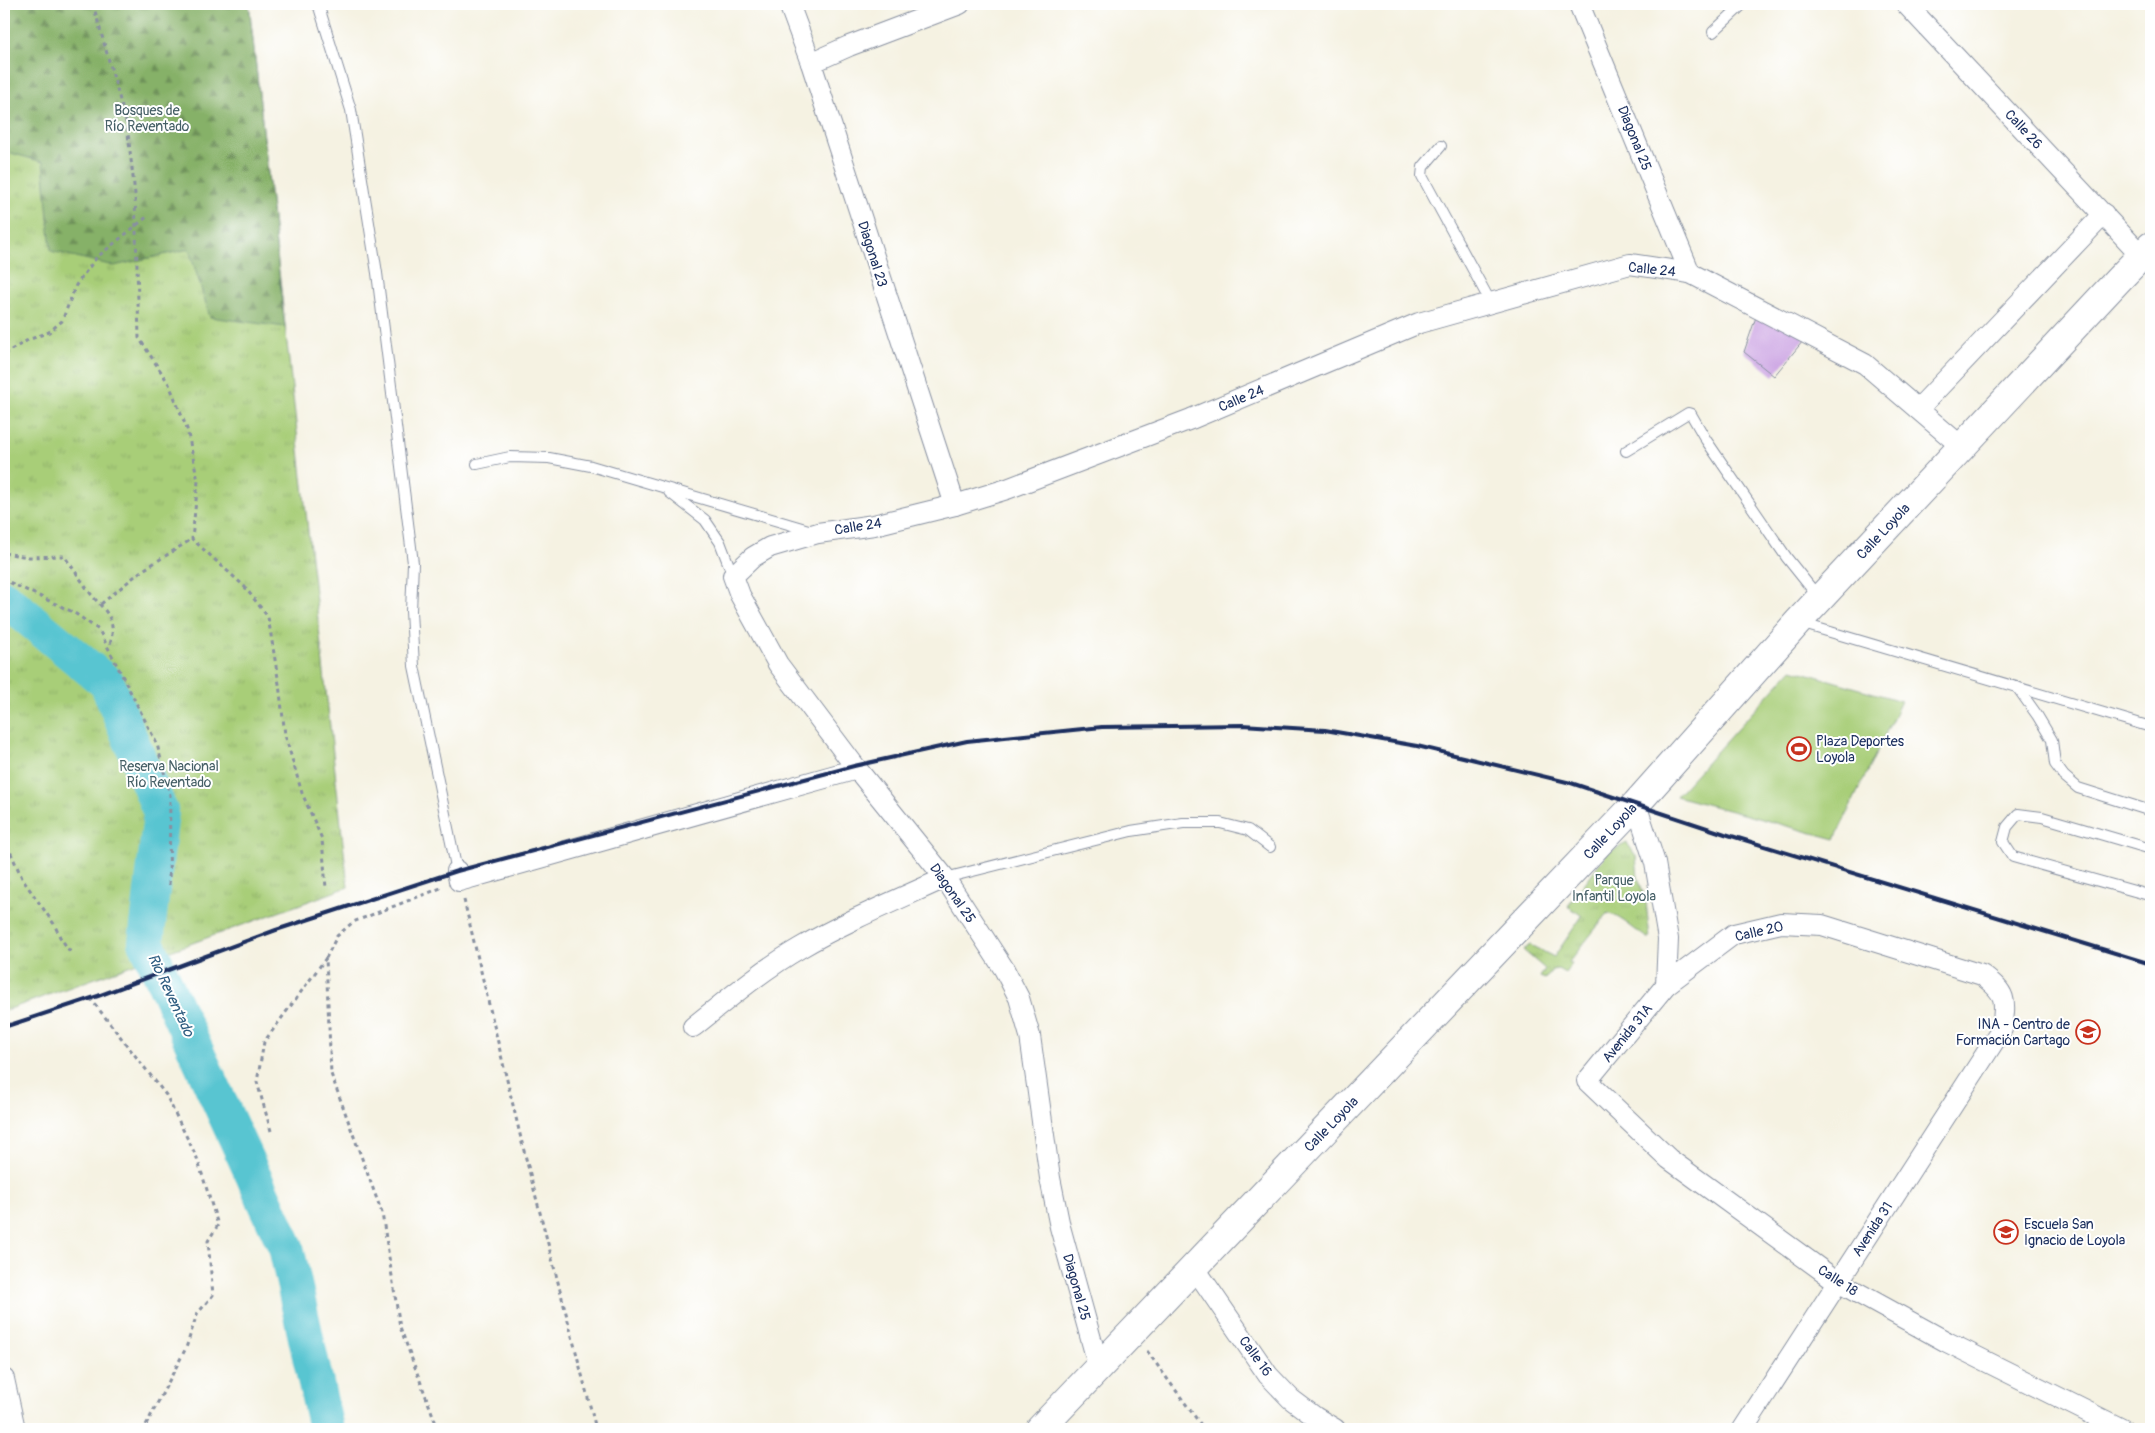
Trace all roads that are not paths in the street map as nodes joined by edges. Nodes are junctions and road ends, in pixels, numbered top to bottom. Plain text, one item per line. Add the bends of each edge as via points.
1 (318, 4) edge
2 (789, 4) edge
3 (960, 4) edge
4 (1580, 4) edge
5 (1743, 4) edge
6 (1917, 7) edge
7 (1713, 32) dead end
8 (811, 62) junction
9 (1441, 146) dead end
10 (2104, 214) junction
11 (2147, 251) edge
12 (1690, 273) junction
13 (1492, 302) junction
14 (1918, 409) junction
15 (1962, 447) junction
16 (1626, 451) dead end
17 (477, 464) dead end
18 (663, 487) junction
19 (955, 505) junction
20 (818, 533) junction
21 (733, 576) junction
22 (1820, 598) junction
23 (1798, 622) junction
24 (2016, 687) junction
25 (2151, 727) edge
26 (857, 769) junction
27 (1636, 804) junction
28 (2151, 811) edge
29 (1270, 847) dead end
30 (2151, 849) edge
31 (458, 876) joint
32 (945, 878) junction
33 (2151, 892) edge
34 (1666, 985) junction
35 (693, 1027) dead end
36 (2002, 1029) joint
37 (1587, 1081) joint
38 (1194, 1267) junction
39 (1838, 1282) junction
40 (1099, 1368) junction
41 (4, 1379) edge
42 (15, 1429) edge
43 (1040, 1429) edge
44 (1335, 1429) edge
45 (1743, 1429) edge
46 (2122, 1429) edge

1 - 31 lane via 351,110 377,273 412,563 414,666
2 - 8 street, Diagonal 23
3 - 8 street
4 - 12 street, Diagonal 25
5 - 7 lane
6 - 10 street, Calle 26
8 - 19 street, Diagonal 23
9 - 13 lane via 1423,167 1422,176
10 - 11 street, Calle 26
10 - 14 street
11 - 15 main road, Calle Loyola
12 - 13 street, Calle 24 via 1630,264
12 - 14 street, Calle 24 via 1865,364
13 - 19 street, Calle 24 via 1419,323 1191,419 1007,489
14 - 15 street, Calle 24
15 - 22 main road, Calle Loyola
16 - 22 lane via 1691,414 1787,558
17 - 18 lane, Calle 24 via 510,457 549,458 591,466
18 - 20 lane, Calle 24
18 - 21 lane, Diagonal 25 via 705,520 720,542
19 - 20 street, Calle 24 via 874,525
20 - 21 street via 770,547 753,557
21 - 26 street, Diagonal 25 via 778,664
22 - 23 main road, Calle Loyola
23 - 24 lane
23 - 27 main road, Calle Loyola
24 - 25 lane
24 - 28 lane via 2052,740 2056,764 2064,776 2078,788
26 - 31 street
26 - 32 street, Diagonal 25
27 - 34 street via 1654,863 1668,939
27 - 38 main road, Calle Loyola
29 - 32 lane via 1248,830 1220,823 1183,823 1130,831
30 - 33 lane via 2042,817 2018,814 2007,827 2003,842 2013,857 2145,894
32 - 35 street via 800,947 746,983
32 - 40 street, Diagonal 25 via 1019,998 1030,1036 1060,1227
34 - 36 street, Calle 20 via 1734,934 1781,923 1822,925 1982,975 1999,988 2006,1004
34 - 37 street, Avenida 31A
36 - 39 street, Avenida 31
37 - 39 street, Calle 18 via 1669,1159
38 - 40 main road, Calle Loyola
38 - 44 street, Calle 16 via 1268,1376 1291,1399
39 - 45 street, Avenida 31
39 - 46 street, Calle 18 via 1947,1342
40 - 43 main road, Calle Loyola
41 - 42 street

